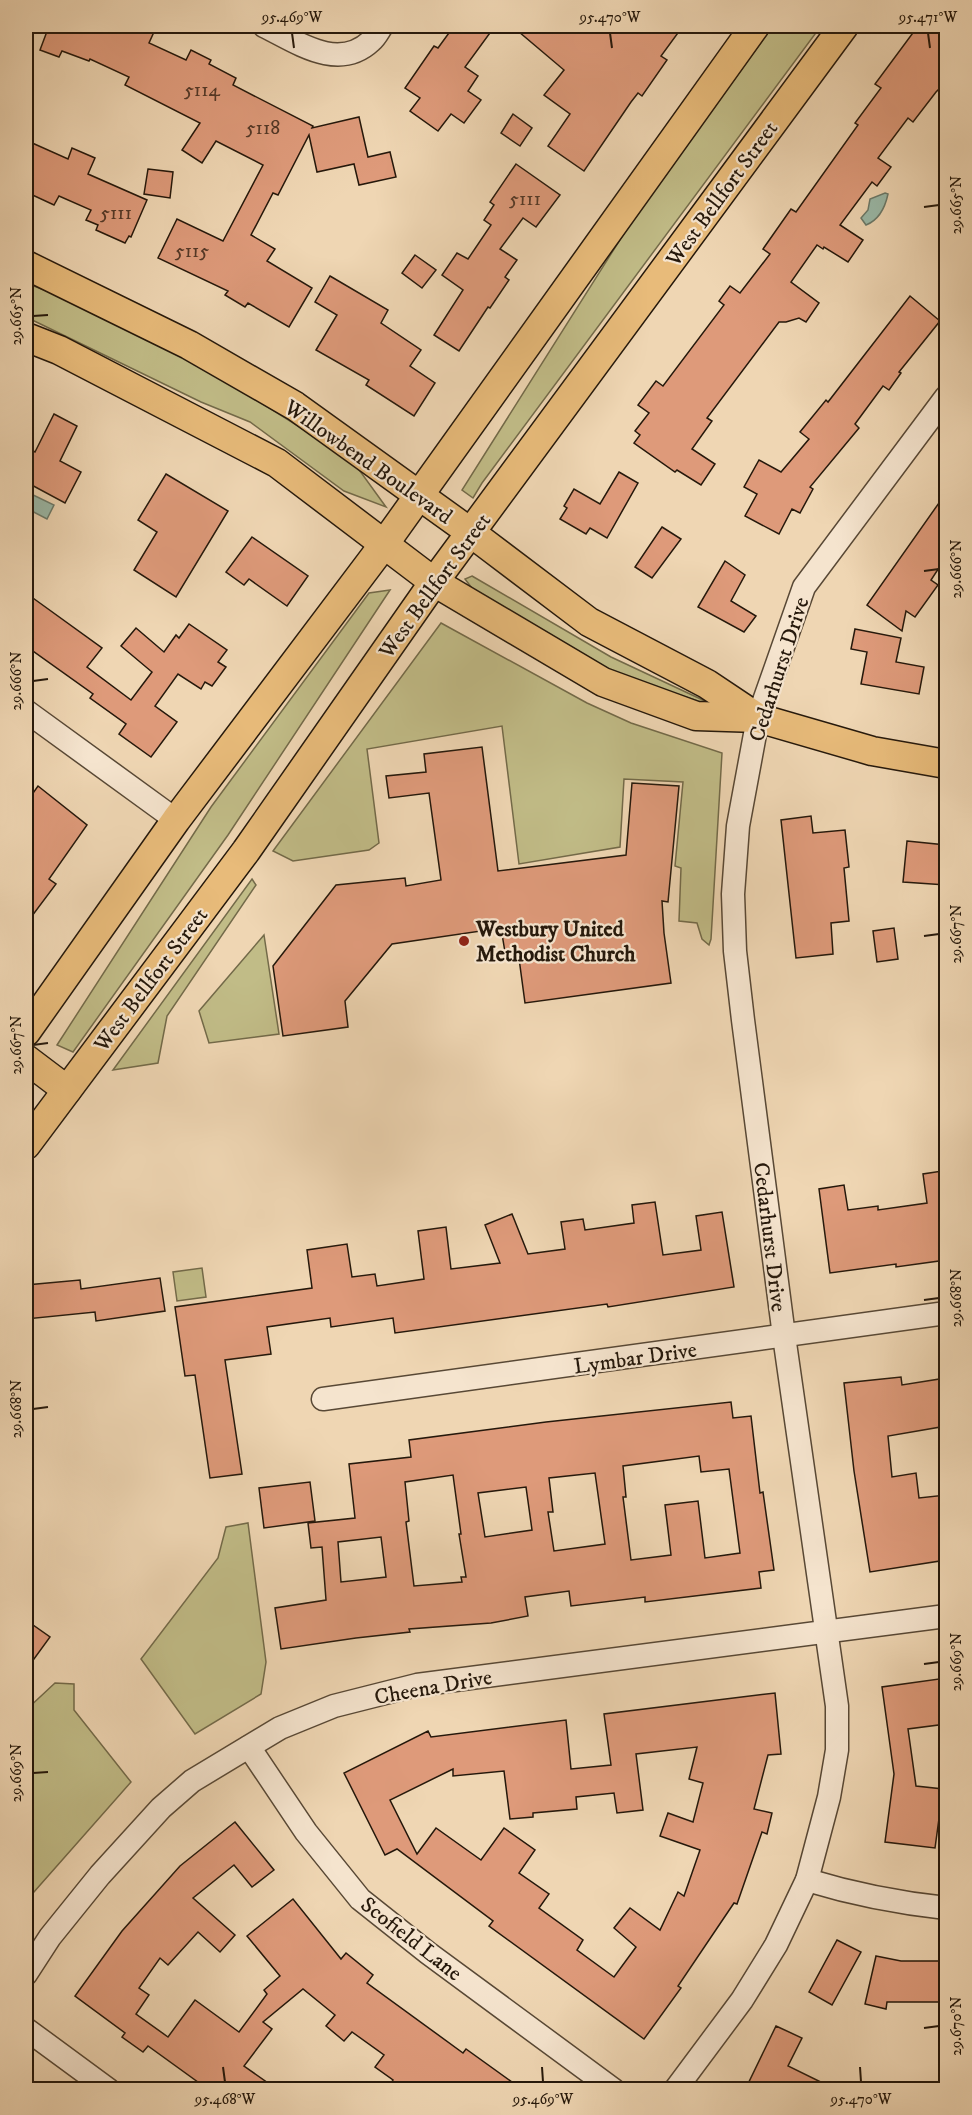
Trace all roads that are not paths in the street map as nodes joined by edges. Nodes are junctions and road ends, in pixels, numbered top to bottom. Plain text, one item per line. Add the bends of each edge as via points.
1 (264, 26) edge
2 (382, 26) edge
3 (755, 26) edge
4 (844, 26) edge
5 (26, 266) edge
6 (26, 337) edge
7 (946, 397) edge
8 (419, 497) junction
9 (471, 532) junction
10 (385, 543) junction
11 (434, 582) junction
12 (26, 711) edge
13 (758, 718) junction
14 (946, 764) edge
15 (176, 820) junction
16 (26, 1032) edge
17 (26, 1059) edge
18 (67, 1090) junction
19 (26, 1145) edge
20 (946, 1314) edge
21 (784, 1336) junction
22 (323, 1399) dead end
23 (946, 1616) edge
24 (826, 1633) junction
25 (249, 1747) junction
26 (807, 1880) junction
27 (946, 1908) edge
28 (26, 1974) edge
29 (26, 2029) edge
30 (109, 2090) edge
31 (614, 2090) edge
32 (675, 2090) edge

1 - 2 street via 325,55 348,54 371,42
3 - 8 main road
4 - 9 main road, West Bellfort Street
5 - 8 main road, Willowbend Boulevard via 189,345 295,406
6 - 10 main road, Willowbend Boulevard via 59,350 277,463
7 - 13 street, Cedarhurst Drive via 804,587
8 - 9 main road, Willowbend Boulevard
8 - 10 main road
9 - 11 main road, West Bellfort Street
9 - 13 main road, Willowbend Boulevard via 589,622 707,684
10 - 11 main road, Willowbend Boulevard
10 - 15 main road
11 - 13 main road, Willowbend Boulevard via 603,682 696,716
11 - 18 main road, West Bellfort Street via 246,851
12 - 15 street
13 - 14 main road, Willowbend Boulevard via 872,752
13 - 21 street, Cedarhurst Drive via 738,826 733,894 735,942
15 - 16 main road
17 - 18 main road
18 - 19 main road, West Bellfort Street
20 - 21 street, Lymbar Drive
21 - 22 street, Lymbar Drive
21 - 24 street, Cedarhurst Drive
23 - 24 street, Cheena Drive
24 - 25 street, Cheena Drive via 417,1685 334,1706 280,1728
24 - 26 street, Cedarhurst Drive via 837,1706 837,1750
25 - 28 street, Cheena Drive via 192,1781 161,1808 100,1875
25 - 31 street, Scofield Lane via 306,1832 360,1899
26 - 27 street via 906,1904
26 - 32 street, Cedarhurst Drive via 776,1946 742,2000
29 - 30 street

